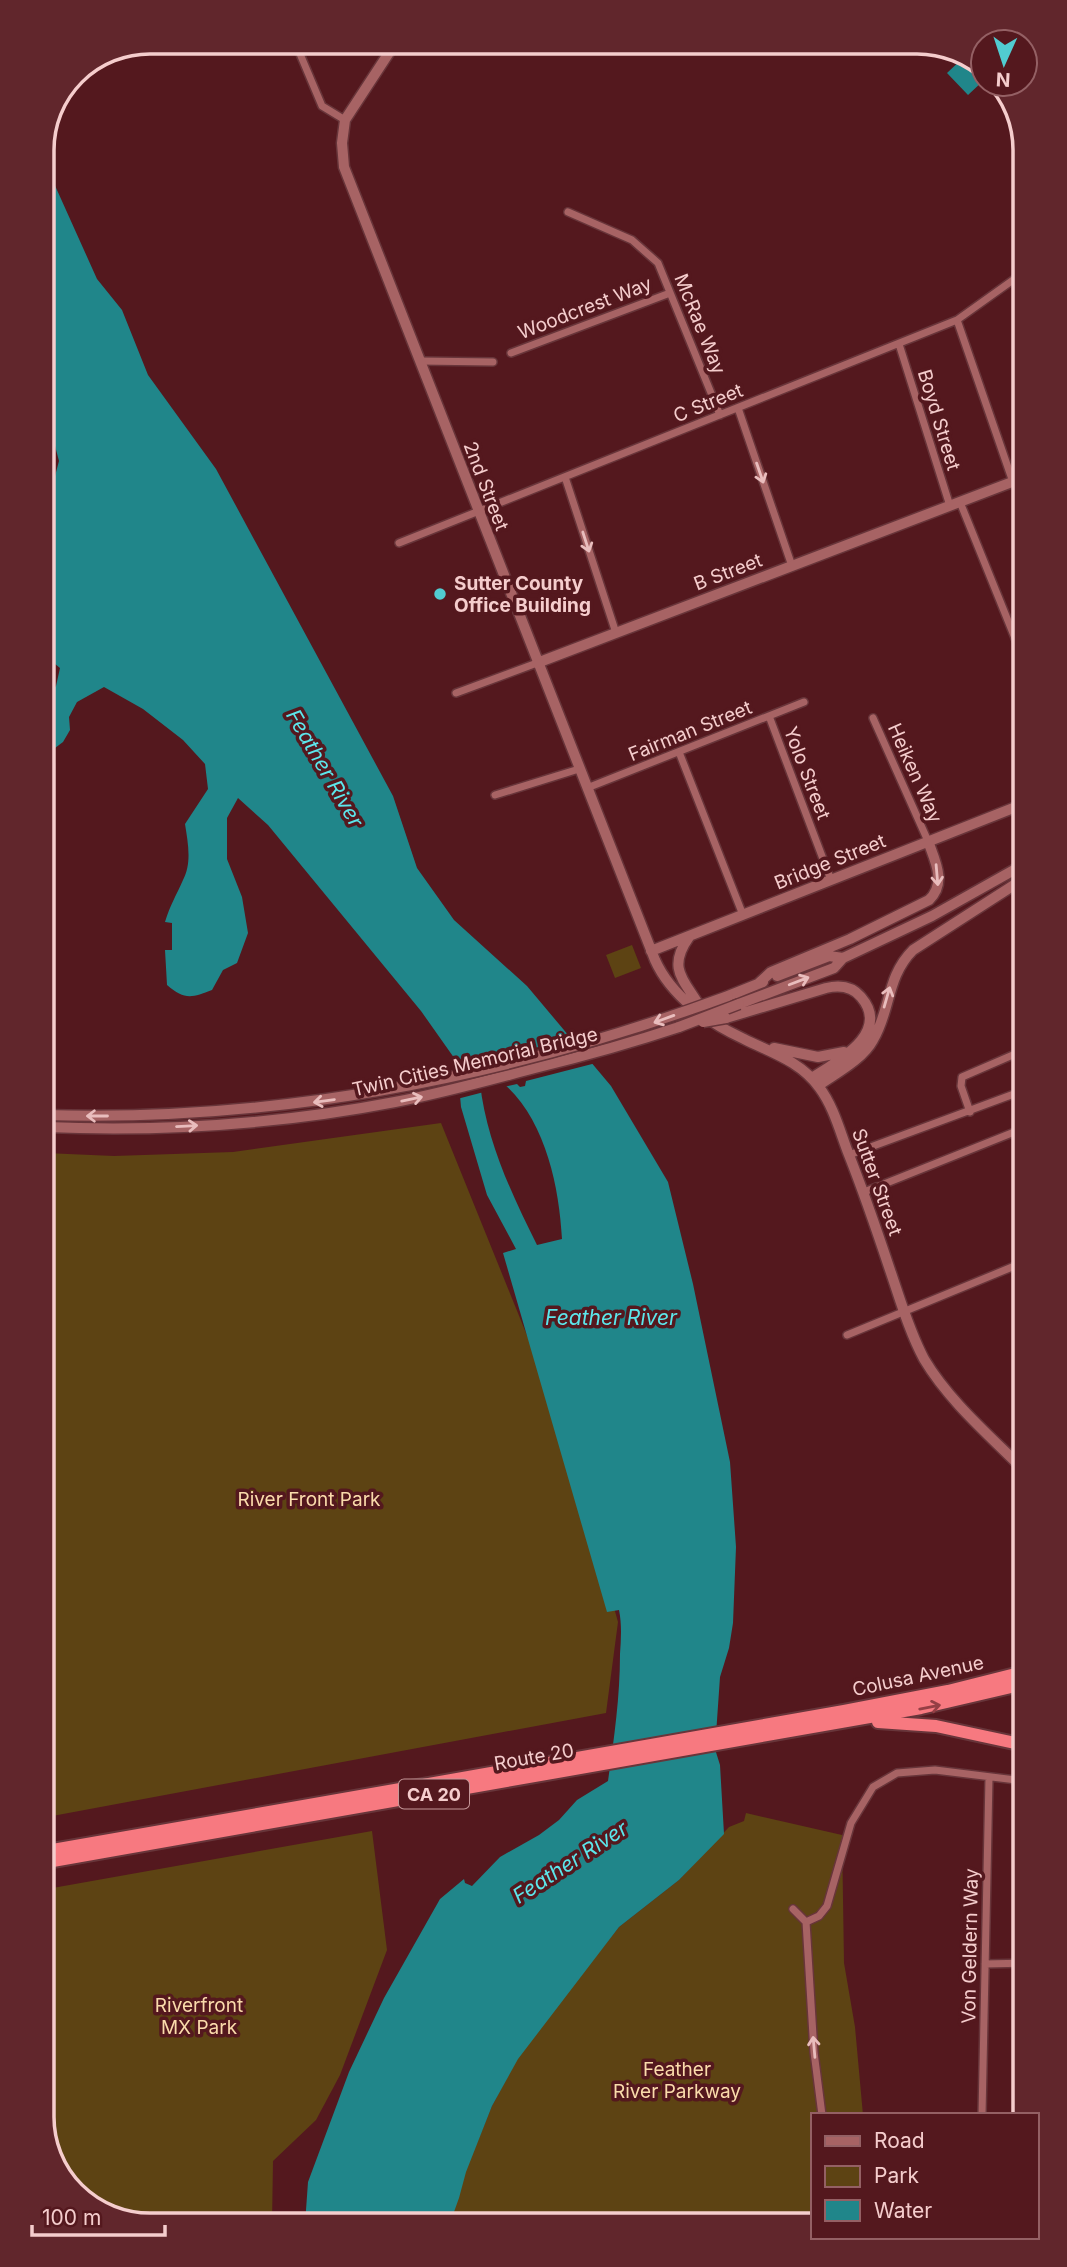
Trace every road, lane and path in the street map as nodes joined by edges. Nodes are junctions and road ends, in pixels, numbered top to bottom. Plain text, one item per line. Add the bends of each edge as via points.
1 (300, 54) edge
2 (388, 54) edge
3 (345, 120) junction
4 (568, 212) dead end
5 (1013, 280) edge
6 (670, 293) junction
7 (957, 320) junction
8 (899, 344) junction
9 (511, 353) dead end
10 (420, 361) junction
11 (493, 362) dead end
12 (738, 408) junction
13 (720, 415) junction
14 (1013, 472) edge
15 (565, 477) junction
16 (1013, 481) edge
17 (955, 504) junction
18 (477, 512) junction
19 (399, 543) dead end
20 (792, 566) junction
21 (616, 633) junction
22 (1013, 635) edge
23 (537, 663) junction
24 (456, 694) dead end
25 (804, 702) dead end
26 (769, 716) junction
27 (873, 718) dead end
28 (679, 752) junction
29 (579, 769) junction
30 (587, 788) junction
31 (495, 795) dead end
32 (1013, 808) edge
33 (928, 841) junction
34 (1013, 871) edge
35 (831, 880) junction
36 (1013, 886) edge
37 (743, 915) junction
38 (689, 936) junction
39 (651, 951) junction
40 (843, 958) junction
41 (758, 984) junction
42 (704, 1015) junction
43 (679, 1027) junction
44 (759, 1045) junction
45 (851, 1051) junction
46 (1013, 1055) edge
47 (815, 1082) junction
48 (1013, 1095) edge
49 (970, 1112) junction
50 (54, 1115) edge
51 (54, 1127) edge
52 (1013, 1133) edge
53 (849, 1155) junction
54 (864, 1192) junction
55 (1013, 1267) edge
56 (904, 1312) junction
57 (848, 1335) dead end
58 (1013, 1459) edge
59 (1013, 1675) edge
60 (1013, 1687) edge
61 (820, 1721) junction
62 (839, 1723) junction
63 (1013, 1743) edge
64 (989, 1778) junction
65 (1013, 1780) edge
66 (54, 1850) edge
67 (54, 1861) edge
68 (793, 1909) dead end
69 (806, 1922) junction
70 (1013, 1963) edge
71 (985, 1964) junction
72 (822, 2113) edge
73 (982, 2113) edge

1 - 3 street via 322,106
2 - 3 main road
3 - 10 main road, 2nd Street via 344,167
4 - 6 street, McRae Way via 632,240 658,263
5 - 7 street, C Street
6 - 9 street, Woodcrest Way
6 - 13 street, McRae Way
7 - 8 street, C Street
7 - 14 street, B Street
8 - 12 street, C Street
8 - 17 street, Boyd Street
10 - 11 street
10 - 18 main road, 2nd Street
12 - 13 street, C Street
12 -> 20 street
13 - 15 street, C Street
15 - 18 street, C Street
15 -> 21 street
16 - 17 main road, B Street
17 - 20 main road, B Street
17 - 22 street, Boyd Street
18 - 19 street, C Street
18 - 23 main road, 2nd Street
20 - 21 main road, B Street
21 - 23 main road, B Street
23 - 24 street, B Street
23 - 29 main road, 2nd Street
25 - 26 street, Fairman Street
26 - 28 street, Fairman Street
26 - 35 street, Yolo Street
27 - 33 street, Heiken Way
28 - 30 street, Fairman Street
28 - 37 street
29 - 30 main road, 2nd Street
29 - 31 street
30 - 39 main road, 2nd Street
32 - 33 main road, Bridge Street
33 - 35 main road, Bridge Street
33 -> 41 main road via 939,876 929,900 771,972
34 - 40 main road
35 - 37 main road, Bridge Street
47 -> 36 main road via 871,1044 894,977 909,953
37 - 38 main road, Bridge Street
38 - 39 main road, Bridge Street
38 - 42 main road via 680,953 679,973
39 - 42 main road, Sutter Street via 673,989
40 - 41 main road via 829,956
43 -> 40 main road, Twin Cities Memorial Bridge, bridge via 834,968
41 -> 50 main road, Twin Cities Memorial Bridge, bridge via 626,1032 377,1093 218,1112
42 - 44 main road, Sutter Street
43 - 45 main road, bridge via 837,986 856,992 869,1018 863,1040
51 -> 43 main road, Twin Cities Memorial Bridge via 194,1126 341,1111 448,1091
44 - 45 main road via 818,1057
44 - 47 main road, Sutter Street via 785,1057
45 - 47 main road
46 - 49 street via 962,1077
47 - 53 main road, Sutter Street via 834,1113
48 - 49 street
49 - 53 street
52 - 54 street
53 - 54 main road, Sutter Street
54 - 56 main road, Sutter Street
55 - 56 street
56 - 57 street
56 - 58 main road, Sutter Street via 924,1358 947,1391
59 - 61 highway, Colusa Avenue / CA 20
62 -> 60 highway, Colusa Avenue / CA 20
61 - 62 highway, Colusa Avenue / CA 20
61 - 66 highway, Route 20 / CA 20
61 - 67 highway, Route 20 / CA 20
62 - 63 highway via 936,1726
64 - 65 street
64 - 69 street via 934,1770 897,1773 873,1787 851,1823 827,1906
64 - 71 street, Von Geldern Way
68 - 69 street
72 -> 69 street
70 - 71 street
71 - 73 street, Von Geldern Way

